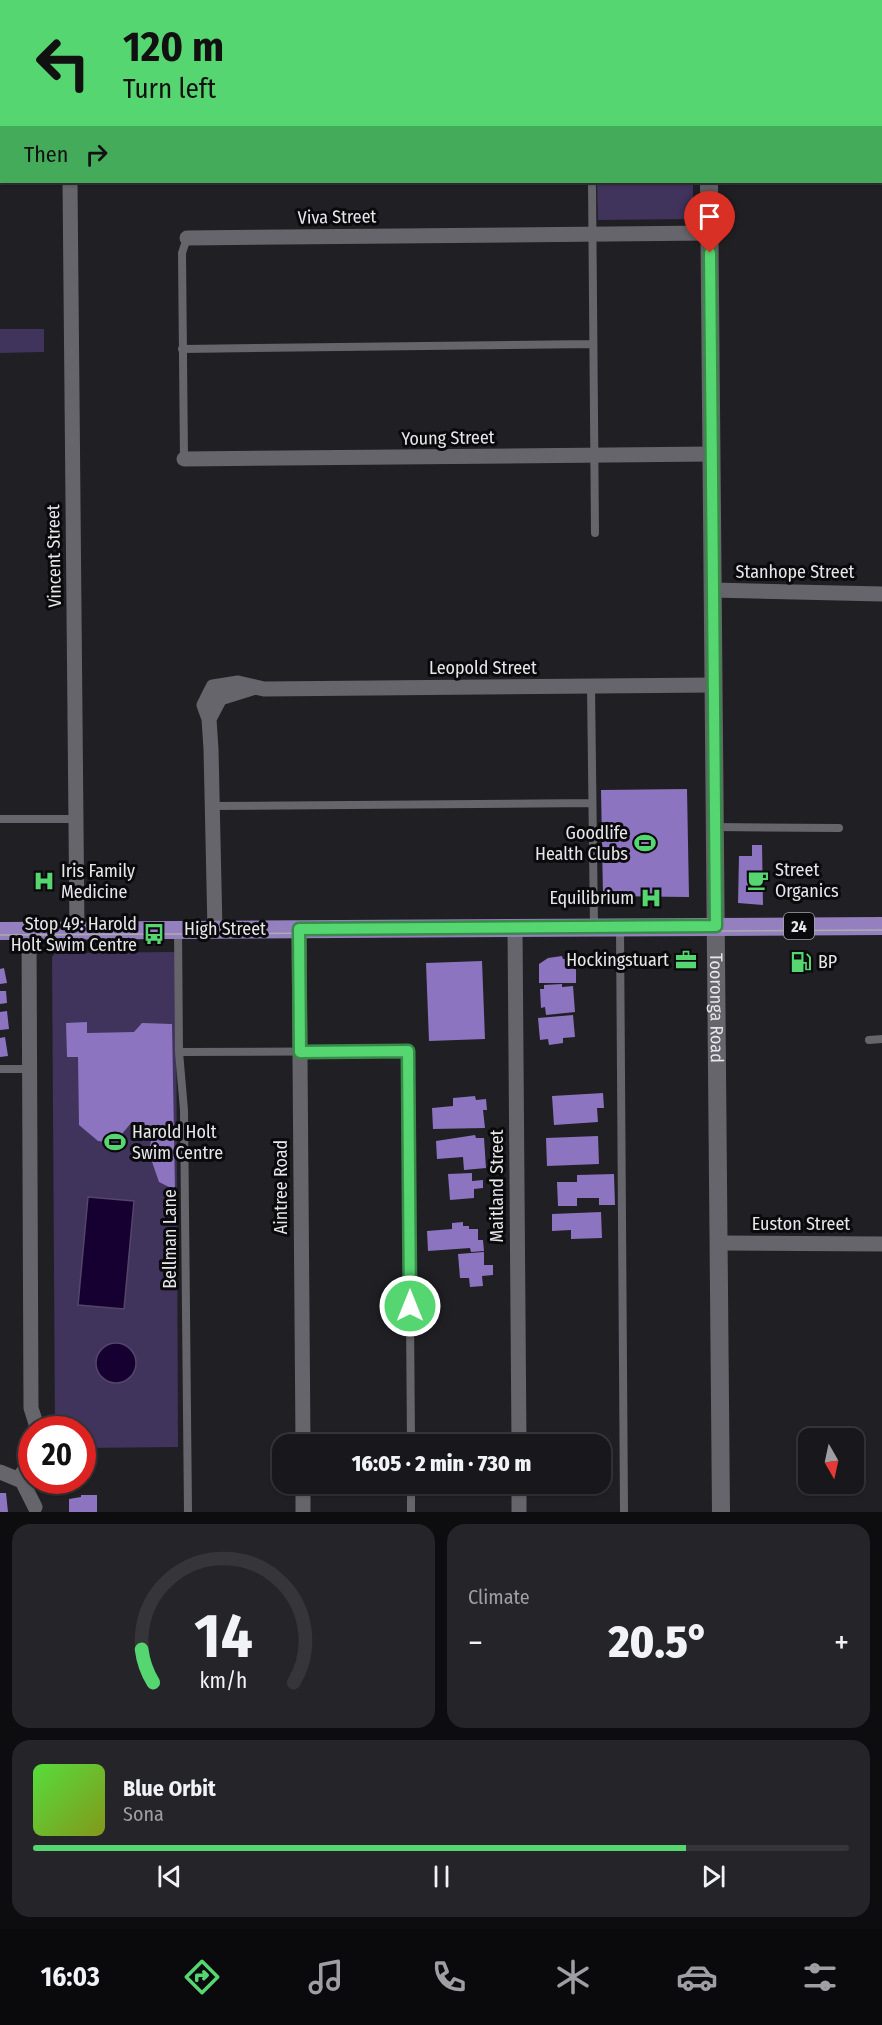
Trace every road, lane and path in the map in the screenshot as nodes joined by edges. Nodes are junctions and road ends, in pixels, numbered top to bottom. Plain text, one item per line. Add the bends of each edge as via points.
1 (70, 183) edge
2 (592, 183) edge
3 (709, 183) edge
4 (710, 232) junction
5 (592, 234) junction
6 (187, 238) joint
7 (593, 344) junction
8 (182, 349) junction
9 (712, 454) junction
10 (594, 456) junction
11 (184, 459) joint
12 (595, 533) dead end
13 (713, 590) junction
14 (880, 592) edge
15 (591, 686) junction
16 (714, 686) junction
17 (592, 803) junction
18 (211, 806) junction
19 (0, 819) edge
20 (76, 819) junction
21 (715, 827) junction
22 (839, 828) dead end
23 (716, 926) junction
24 (515, 927) junction
25 (594, 927) junction
26 (620, 927) junction
27 (882, 927) edge
28 (299, 929) junction
29 (178, 930) junction
30 (215, 930) junction
31 (0, 931) edge
32 (29, 931) junction
33 (77, 931) junction
34 (869, 1040) dead end
35 (882, 1040) edge
36 (179, 1052) junction
37 (300, 1052) junction
38 (0, 1069) edge
39 (28, 1069) junction
40 (719, 1243) junction
41 (882, 1244) edge
42 (34, 1416) edge
43 (303, 1434) edge
44 (411, 1434) edge
45 (519, 1434) edge
46 (0, 1470) edge
47 (18, 1472) edge
48 (29, 1494) edge
49 (303, 1494) edge
50 (411, 1494) edge
51 (519, 1494) edge
52 (35, 1510) edge
53 (188, 1512) edge
54 (303, 1512) edge
55 (411, 1512) edge
56 (519, 1512) edge
57 (624, 1512) edge
58 (721, 1512) edge

1 - 20 street, Vincent Street
2 - 5 lane
3 - 4 main road, Tooronga Road
4 - 5 street, Viva Street
4 - 9 main road, Tooronga Road
5 - 6 street, Viva Street
5 - 7 lane
6 - 8 lane, Viva Street via 182,253
7 - 8 lane
7 - 10 lane
8 - 11 lane, Viva Street
9 - 10 street, Young Street
9 - 13 main road, Tooronga Road
10 - 11 street, Young Street
10 - 12 lane
13 - 14 street, Stanhope Street
13 - 16 main road, Tooronga Road
15 - 16 street, Leopold Street
15 - 17 lane
15 - 18 street, Leopold Street via 252,688 216,693 209,719
16 - 21 main road, Tooronga Road
17 - 18 lane
17 - 25 lane
18 - 30 street, Leopold Street
19 - 20 lane
20 - 33 street, Vincent Street
21 - 22 lane
21 - 23 main road, Tooronga Road
23 - 26 main road, High Street / 24
23 - 27 main road, High Street / 24
23 - 40 main road, Tooronga Road
24 - 25 main road, High Street / 24
24 - 28 main road, High Street / 24
24 - 45 street, Maitland Street
25 - 26 main road, High Street / 24
26 - 57 lane
28 - 30 main road, High Street / 24
28 - 37 street, Aintree Road
29 - 30 main road, High Street / 24
29 - 33 main road, High Street / 24
29 - 36 lane, Bellman Lane
31 - 32 main road, High Street / 24
32 - 33 main road, High Street / 24
32 - 39 street
34 - 35 lane
36 - 37 lane
36 - 53 lane, Bellman Lane via 184,1110
37 - 43 street, Aintree Road
37 - 44 lane via 408,1051
38 - 39 lane
39 - 42 street
40 - 41 street, Euston Street
40 - 58 main road, Tooronga Road
46 - 47 street
48 - 52 street
49 - 54 street
50 - 55 lane
51 - 56 street

